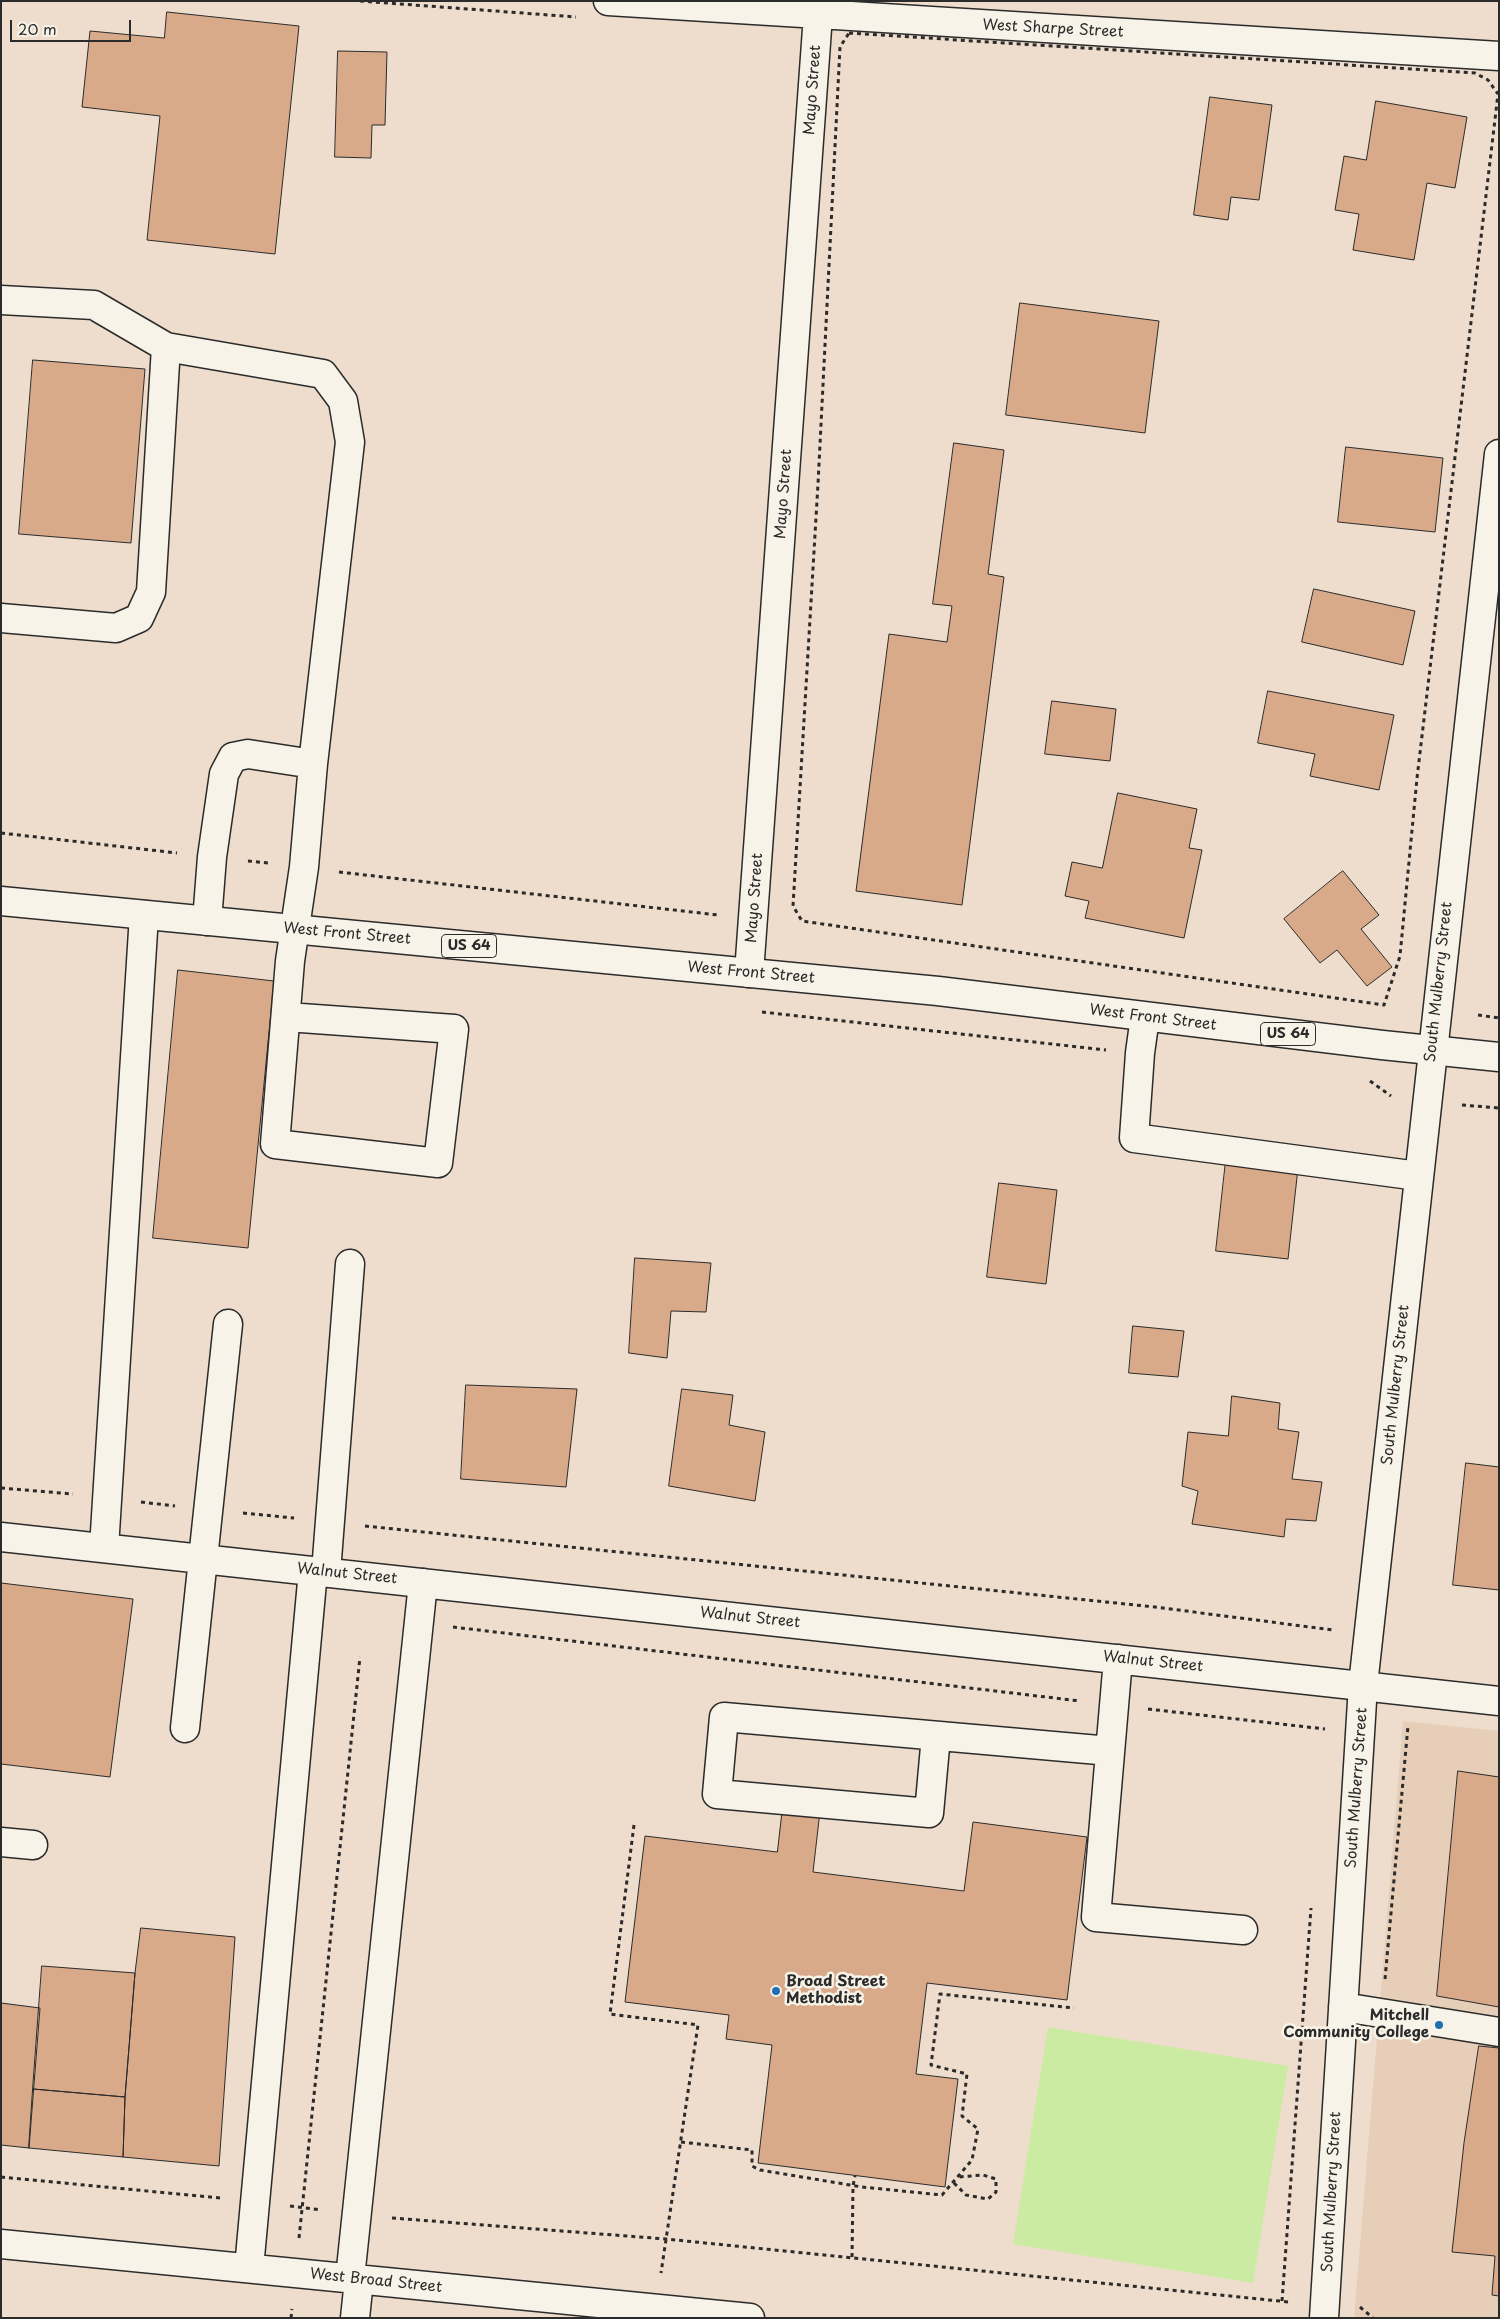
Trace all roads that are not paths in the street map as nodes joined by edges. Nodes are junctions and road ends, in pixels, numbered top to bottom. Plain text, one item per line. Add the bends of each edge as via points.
1 (608, 1) edge
2 (818, 15) junction
3 (1499, 56) edge
4 (1, 300) edge
5 (166, 347) junction
6 (1499, 454) edge
7 (1, 618) edge
8 (313, 764) junction
9 (1, 901) edge
10 (144, 915) junction
11 (207, 921) junction
12 (295, 929) junction
13 (749, 973) junction
14 (287, 1017) junction
15 (1145, 1017) junction
16 (1432, 1050) junction
17 (1499, 1057) edge
18 (1418, 1176) junction
19 (350, 1264) dead end
20 (228, 1324) dead end
21 (1, 1537) edge
22 (104, 1548) junction
23 (202, 1559) junction
24 (319, 1571) junction
25 (423, 1583) junction
26 (1118, 1658) junction
27 (1363, 1685) junction
28 (1499, 1701) edge
29 (185, 1728) dead end
30 (936, 1736) junction
31 (1110, 1751) junction
32 (1, 1842) edge
33 (33, 1845) dead end
34 (1243, 1930) dead end
35 (1343, 2006) junction
36 (1499, 2032) edge
37 (1, 2244) edge
38 (249, 2268) junction
39 (354, 2279) junction
40 (1325, 2312) edge
41 (699, 2315) edge
42 (355, 2318) edge
43 (750, 2318) edge

1 - 2 street, West Sharpe Street
2 - 3 street, West Sharpe Street
2 - 13 street, Mayo Street
4 - 5 street via 94,305
5 - 7 street via 151,592 139,618 116,628
5 - 8 street via 323,374 343,401 350,442
6 - 16 street, South Mulberry Street
8 - 11 street via 248,754 233,757 224,774
8 - 12 street
9 - 10 street, West Front Street / US 64
10 - 11 street, West Front Street / US 64
10 - 22 street
11 - 12 street, West Front Street / US 64
12 - 13 street, West Front Street / US 64
12 - 14 street
13 - 15 street, West Front Street / US 64 via 938,991
14 - 14 street via 275,1144 438,1162 454,1029
15 - 16 street, West Front Street / US 64
15 - 18 street via 1134,1138
16 - 17 street, West Front Street / US 64
16 - 18 street, South Mulberry Street
18 - 27 street, South Mulberry Street
19 - 24 street via 330,1522
20 - 23 street
21 - 22 street, Walnut Street
22 - 23 street, Walnut Street
23 - 24 street, Walnut Street
23 - 29 street
24 - 25 street, Walnut Street
24 - 38 street
25 - 26 street, Walnut Street
25 - 39 street via 356,2215
26 - 27 street, Walnut Street
26 - 31 street
27 - 28 street, Walnut Street
27 - 35 street, South Mulberry Street
30 - 30 street via 724,1717 717,1794 929,1813
30 - 31 street
31 - 34 street via 1096,1917
32 - 33 street
35 - 36 street
35 - 40 street, South Mulberry Street
37 - 38 street, West Broad Street
38 - 39 street, West Broad Street
39 - 41 street, West Broad Street
39 - 42 street
41 - 43 street, West Broad Street

